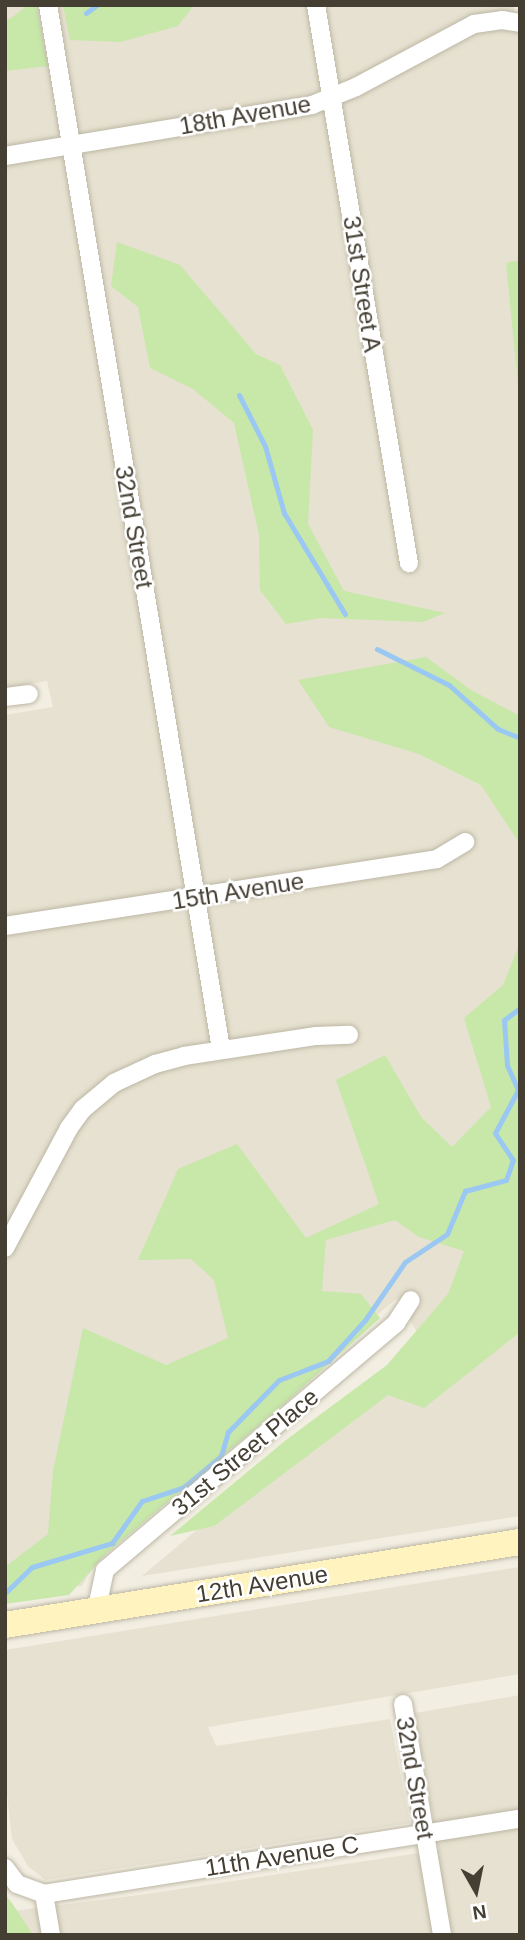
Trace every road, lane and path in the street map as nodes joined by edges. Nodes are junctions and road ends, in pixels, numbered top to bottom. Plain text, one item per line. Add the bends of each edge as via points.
1 (48, 5) edge
2 (316, 5) edge
3 (516, 19) edge
4 (331, 98) junction
5 (70, 146) junction
6 (5, 156) edge
7 (408, 563) dead end
8 (29, 694) dead end
9 (5, 697) edge
10 (465, 842) dead end
11 (197, 898) junction
12 (5, 926) edge
13 (349, 1035) dead end
14 (221, 1049) junction
15 (5, 1248) edge
16 (411, 1300) dead end
17 (520, 1542) edge
18 (96, 1612) junction
19 (5, 1625) edge
20 (403, 1704) dead end
21 (520, 1819) edge
22 (425, 1834) junction
23 (5, 1868) edge
24 (44, 1894) junction
25 (51, 1935) edge
26 (442, 1935) edge

1 - 5 street, 32nd Street
2 - 4 street, 31st Street A
3 - 4 street, 18th Avenue via 474,24
4 - 5 street, 18th Avenue
4 - 7 street, 31st Street A
5 - 6 street, 18th Avenue
5 - 11 street, 32nd Street
8 - 9 street
10 - 11 street, 15th Avenue via 437,859
11 - 12 street, 15th Avenue
11 - 14 street, 32nd Street
13 - 14 street
14 - 15 street via 155,1063 102,1092 83,1109 55,1149
16 - 18 street, 31st Street Place via 396,1323 105,1570
17 - 18 street, 12th Avenue
18 - 19 street, 12th Avenue
20 - 22 street, 32nd Street
21 - 22 street, 11th Avenue C
22 - 24 street, 11th Avenue C
22 - 26 street, 32nd Street
23 - 24 street via 17,1884
24 - 25 street

